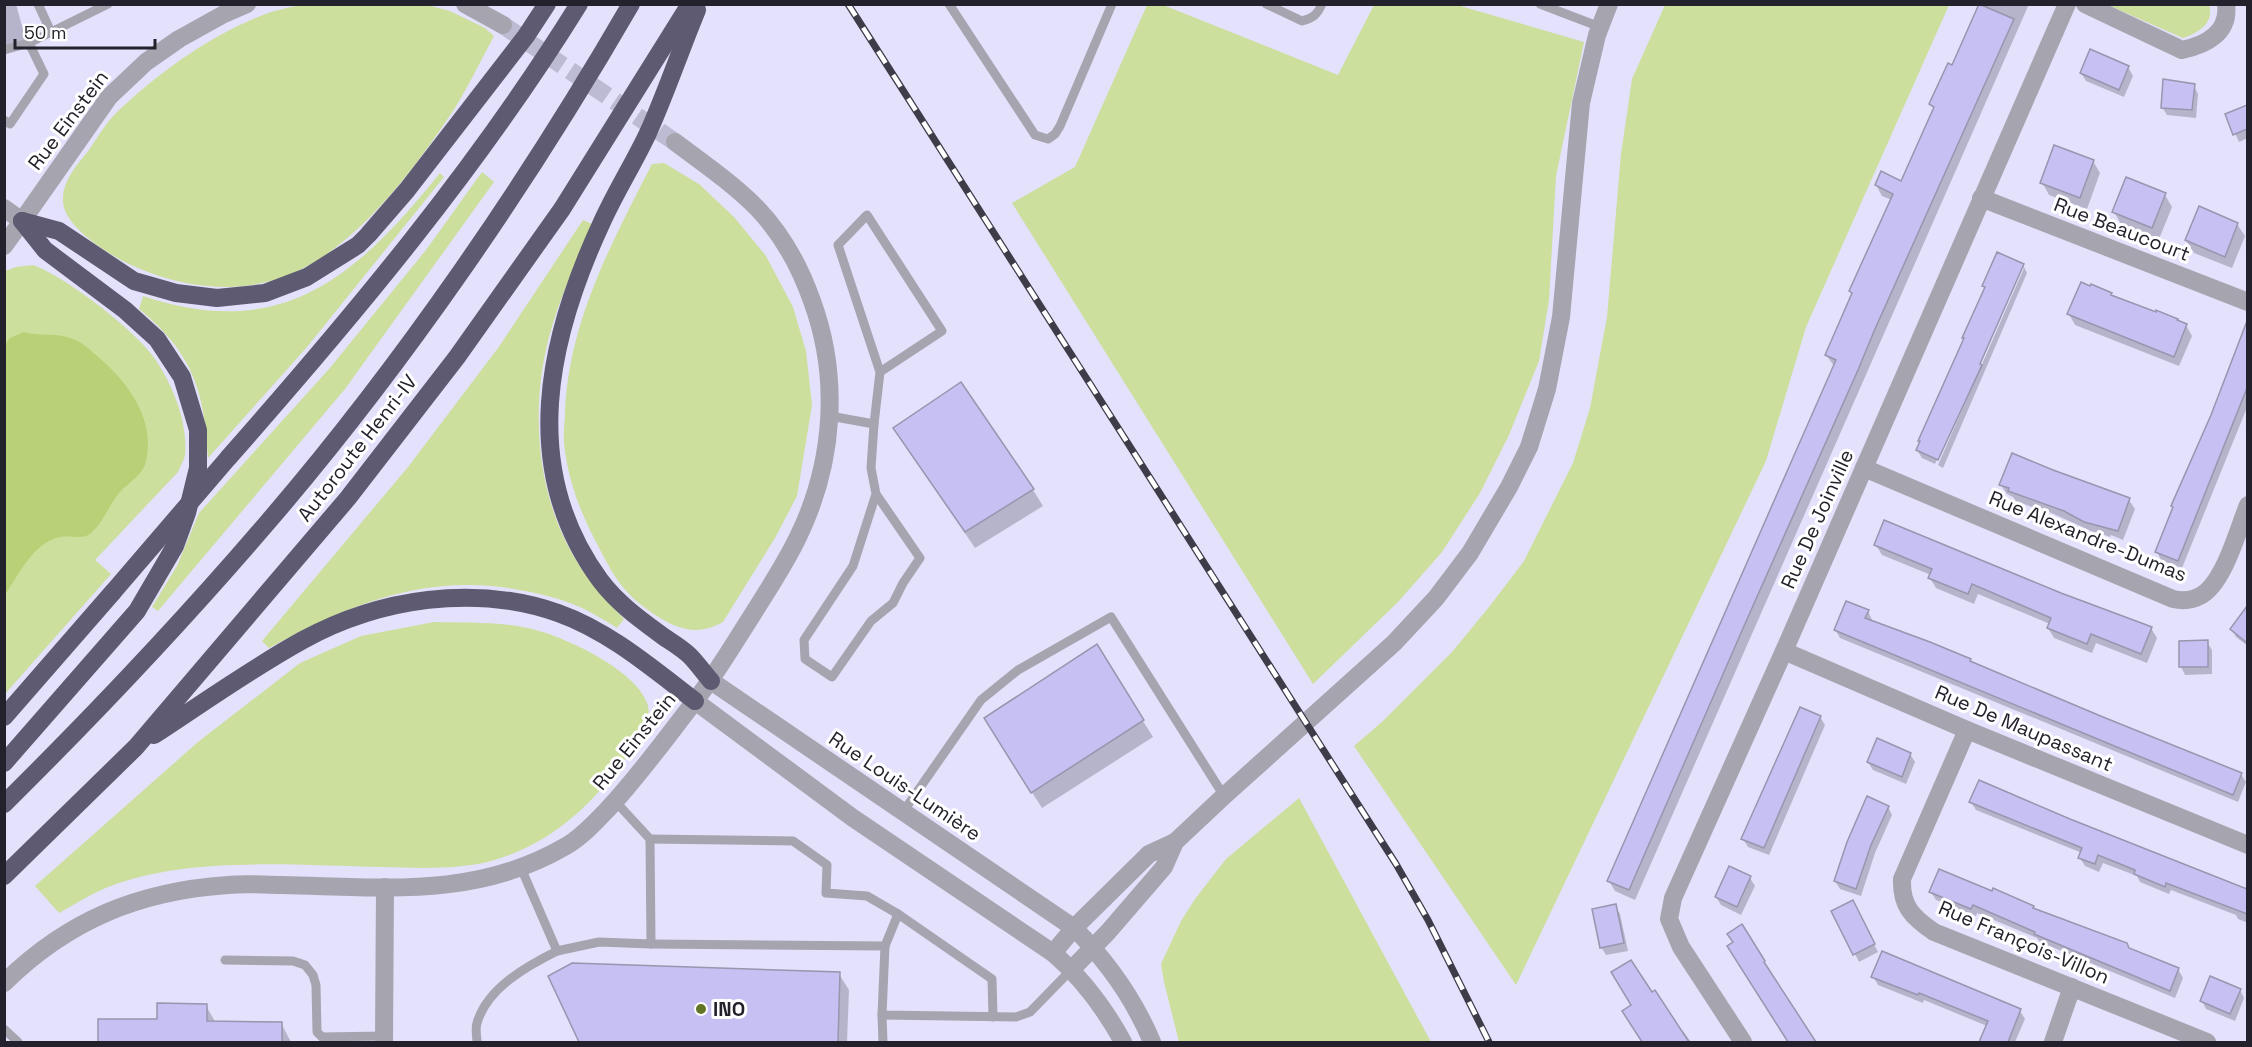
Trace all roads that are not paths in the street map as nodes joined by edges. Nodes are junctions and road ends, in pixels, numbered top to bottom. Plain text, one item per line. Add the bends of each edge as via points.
1 (38, 4) edge
2 (108, 4) edge
3 (248, 4) edge
4 (465, 4) edge
5 (547, 4) edge
6 (579, 4) edge
7 (631, 4) edge
8 (690, 4) edge
9 (699, 4) edge
10 (949, 4) edge
11 (1112, 4) edge
12 (1266, 4) edge
13 (1322, 4) edge
14 (1540, 4) edge
15 (1609, 4) edge
16 (2067, 4) edge
17 (2085, 4) edge
18 (2226, 4) edge
19 (503, 25) tunnel mouth
20 (1600, 27) junction
21 (51, 32) junction
22 (29, 43) junction
23 (4, 50) edge
24 (4, 120) edge
25 (675, 142) tunnel mouth
26 (1981, 198) junction
27 (4, 208) edge
28 (22, 221) junction
29 (4, 246) edge
30 (2247, 302) edge
31 (880, 372) junction
32 (830, 416) junction
33 (873, 424) junction
34 (1864, 468) junction
35 (876, 494) junction
36 (2247, 505) edge
37 (1784, 651) junction
38 (711, 681) junction
39 (695, 701) junction
40 (4, 717) edge
41 (1967, 730) junction
42 (136, 747) junction
43 (4, 763) edge
44 (1224, 796) junction
45 (615, 801) junction
46 (4, 804) edge
47 (903, 812) junction
48 (650, 839) junction
49 (1175, 842) junction
50 (2247, 845) edge
51 (521, 868) junction
52 (4, 876) edge
53 (385, 887) junction
54 (898, 914) junction
55 (1074, 928) junction
56 (651, 944) junction
57 (885, 946) junction
58 (1093, 947) junction
59 (557, 951) junction
60 (1053, 953) junction
61 (225, 960) dead end
62 (1072, 969) junction
63 (4, 983) edge
64 (2072, 987) junction
65 (882, 1015) junction
66 (993, 1017) junction
67 (4, 1029) edge
68 (384, 1039) edge
69 (18, 1042) edge
70 (477, 1042) edge
71 (883, 1042) edge
72 (1122, 1042) edge
73 (1152, 1042) edge
74 (1743, 1042) edge
75 (2052, 1042) edge
76 (2207, 1042) edge

1 - 21 lane
2 - 21 lane
3 - 28 street, Rue Einstein via 179,39 146,62 109,97
4 - 19 street
5 - 28 highway via 376,226 358,245 307,277 265,293 217,297 176,293 134,282 59,231
6 - 40 highway, bridge via 425,225 312,363
7 - 46 highway, Autoroute Henri-IV via 551,137 371,394 268,522 163,641
8 - 42 highway, Autoroute Henri-IV via 562,209 457,357 348,498
9 - 38 highway via 648,134 602,221 577,280 562,325 550,388 548,436 556,486 574,536 600,580 628,610 689,656
10 - 11 lane via 1035,135 1047,139 1060,126
12 - 13 lane via 1302,21 1313,18
14 - 20 lane
15 - 20 street
16 - 26 street, Rue De Joinville
17 - 18 street via 2182,50 2208,42 2217,34 2227,16
20 - 44 street via 1581,103 1561,317 1547,389 1528,447 1509,487 1470,553 1436,598 1394,643
21 - 22 lane
22 - 23 lane
22 - 24 lane via 44,74 10,124
25 - 32 street, Rue Einstein via 758,209 793,255 820,321 829,366
26 - 30 street, Rue Beaucourt
26 - 34 street, Rue De Joinville
27 - 28 street
28 - 29 street, Rue Einstein
28 - 43 highway via 45,250 157,339 182,377 198,430 198,468 175,546 137,611
31 - 31 lane via 942,331 867,215 838,245
31 - 33 lane
32 - 33 lane
32 - 38 street, Rue Einstein via 817,485 799,535
33 - 35 lane via 871,468
34 - 36 street, Rue Alexandre-Dumas via 2185,601 2201,596 2212,586
34 - 37 street, Rue De Joinville
35 - 35 lane via 920,558 893,603 871,621 832,677 805,659 804,640 852,566
37 - 41 street, Rue De Maupassant
37 - 74 street, Rue De Joinville via 1673,898 1669,919 1682,947
38 - 39 street, Rue Einstein
38 - 47 street, Rue Louis-Lumière
39 - 42 highway via 634,655 559,613 470,596 391,607 354,617 304,639
39 - 45 street, Rue Einstein
39 - 60 street via 853,818
41 - 50 street, Rue De Maupassant
41 - 64 street, Rue François-Villon via 1902,879 1907,907 1934,932
42 - 52 highway, Autoroute Henri-IV
44 - 47 lane via 1111,618 1018,669 981,700
44 - 49 street
45 - 48 lane
45 - 51 street, Rue Einstein via 568,845
47 - 55 street, Rue Louis-Lumière
48 - 54 lane via 793,841 827,865 826,893 867,897
48 - 56 lane
49 - 55 street via 1149,854
49 - 58 street via 1164,867
51 - 53 street, Rue Einstein via 481,880 426,888
51 - 59 lane
53 - 63 street, Rue Einstein via 229,885 169,892 108,911 61,935
53 - 68 street
54 - 57 lane
54 - 66 lane via 992,979
55 - 58 street, Rue Louis-Lumière
55 - 60 street
56 - 57 lane
56 - 59 lane via 598,942
57 - 65 lane
58 - 62 street
58 - 73 street, Rue Louis-Lumière via 1124,987
59 - 70 lane via 510,978 490,999 477,1024
60 - 62 street
61 - 68 lane via 293,961 305,966 316,985 317,1032 322,1037
62 - 66 lane via 1030,1012 1016,1017
62 - 72 street via 1108,1014
64 - 75 street
64 - 76 street, Rue François-Villon
65 - 66 lane
65 - 71 lane
67 - 69 lane

